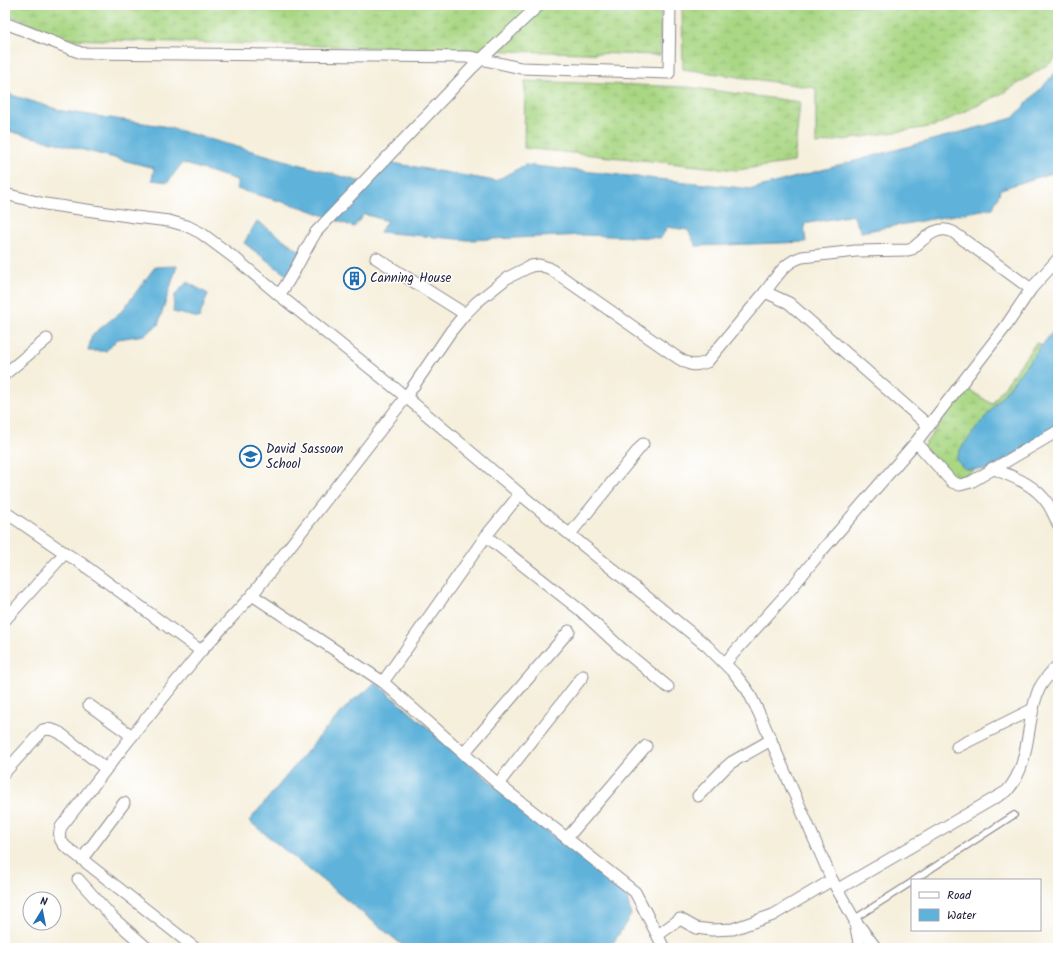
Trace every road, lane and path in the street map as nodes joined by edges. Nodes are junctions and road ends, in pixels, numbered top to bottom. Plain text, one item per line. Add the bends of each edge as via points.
1 (539, 5) edge
2 (670, 5) edge
3 (5, 23) edge
4 (482, 59) junction
5 (5, 194) edge
6 (376, 258) dead end
7 (1058, 259) edge
8 (1031, 290) junction
9 (765, 292) junction
10 (279, 296) junction
11 (465, 314) junction
12 (47, 339) dead end
13 (5, 374) edge
14 (406, 398) junction
15 (929, 426) junction
16 (1058, 431) edge
17 (916, 442) junction
18 (643, 444) dead end
19 (992, 468) junction
20 (520, 494) junction
21 (5, 512) edge
22 (1058, 524) edge
23 (570, 534) junction
24 (486, 536) junction
25 (65, 553) junction
26 (252, 595) junction
27 (5, 620) edge
28 (569, 631) dead end
29 (201, 651) junction
30 (725, 663) junction
31 (1058, 664) edge
32 (583, 676) dead end
33 (383, 682) junction
34 (668, 686) dead end
35 (90, 705) dead end
36 (1033, 709) junction
37 (132, 736) junction
38 (771, 740) junction
39 (646, 746) dead end
40 (957, 747) dead end
41 (464, 753) junction
42 (106, 769) junction
43 (5, 772) edge
44 (498, 784) junction
45 (698, 796) dead end
46 (124, 803) dead end
47 (1014, 815) dead end
48 (567, 838) junction
49 (82, 859) junction
50 (78, 878) dead end
51 (916, 879) edge
52 (911, 882) edge
53 (835, 885) junction
54 (854, 919) junction
55 (658, 935) junction
56 (147, 948) edge
57 (195, 948) edge
58 (664, 948) edge
59 (860, 948) edge
60 (876, 948) edge

1 - 4 street
2 - 4 street via 669,73 522,68
3 - 4 street via 81,53
4 - 10 street via 316,232
5 - 10 street via 45,204 169,221 187,226 201,233 236,259
6 - 11 street
7 - 8 street
8 - 9 street via 953,232 943,229 933,232 908,250 856,251 796,258
8 - 15 street
9 - 11 street via 707,362 697,365 689,365 549,268 539,265 530,266 507,278
9 - 15 street via 789,303
10 - 14 street
11 - 14 street
12 - 13 street
14 - 20 street
14 - 26 street
15 - 17 street
16 - 19 street
17 - 19 street via 952,482 960,485 971,482
17 - 30 street
18 - 23 street
19 - 22 street via 1031,486 1048,504
20 - 23 street
20 - 24 street
21 - 25 street
23 - 30 street
24 - 33 street
24 - 34 street via 580,610 622,649
25 - 27 street
25 - 29 street
26 - 29 street
26 - 33 street
28 - 41 street
29 - 37 street
30 - 38 street via 748,691
31 - 36 street via 1039,689
32 - 44 street
33 - 41 street
35 - 37 street
36 - 40 street
36 - 53 street via 1018,777 1007,791
37 - 42 street
38 - 45 street via 732,762
38 - 53 street
39 - 48 street
41 - 44 street
42 - 43 street via 60,732 47,729 43,730
42 - 49 street via 58,834 65,846
44 - 48 street
46 - 49 street
47 - 51 lane
48 - 55 street via 635,892
49 - 57 street
50 - 56 street via 114,919
52 - 54 lane
53 - 54 street
53 - 55 street via 773,915 733,929 696,928 680,919
54 - 59 street
54 - 60 street
55 - 58 street

